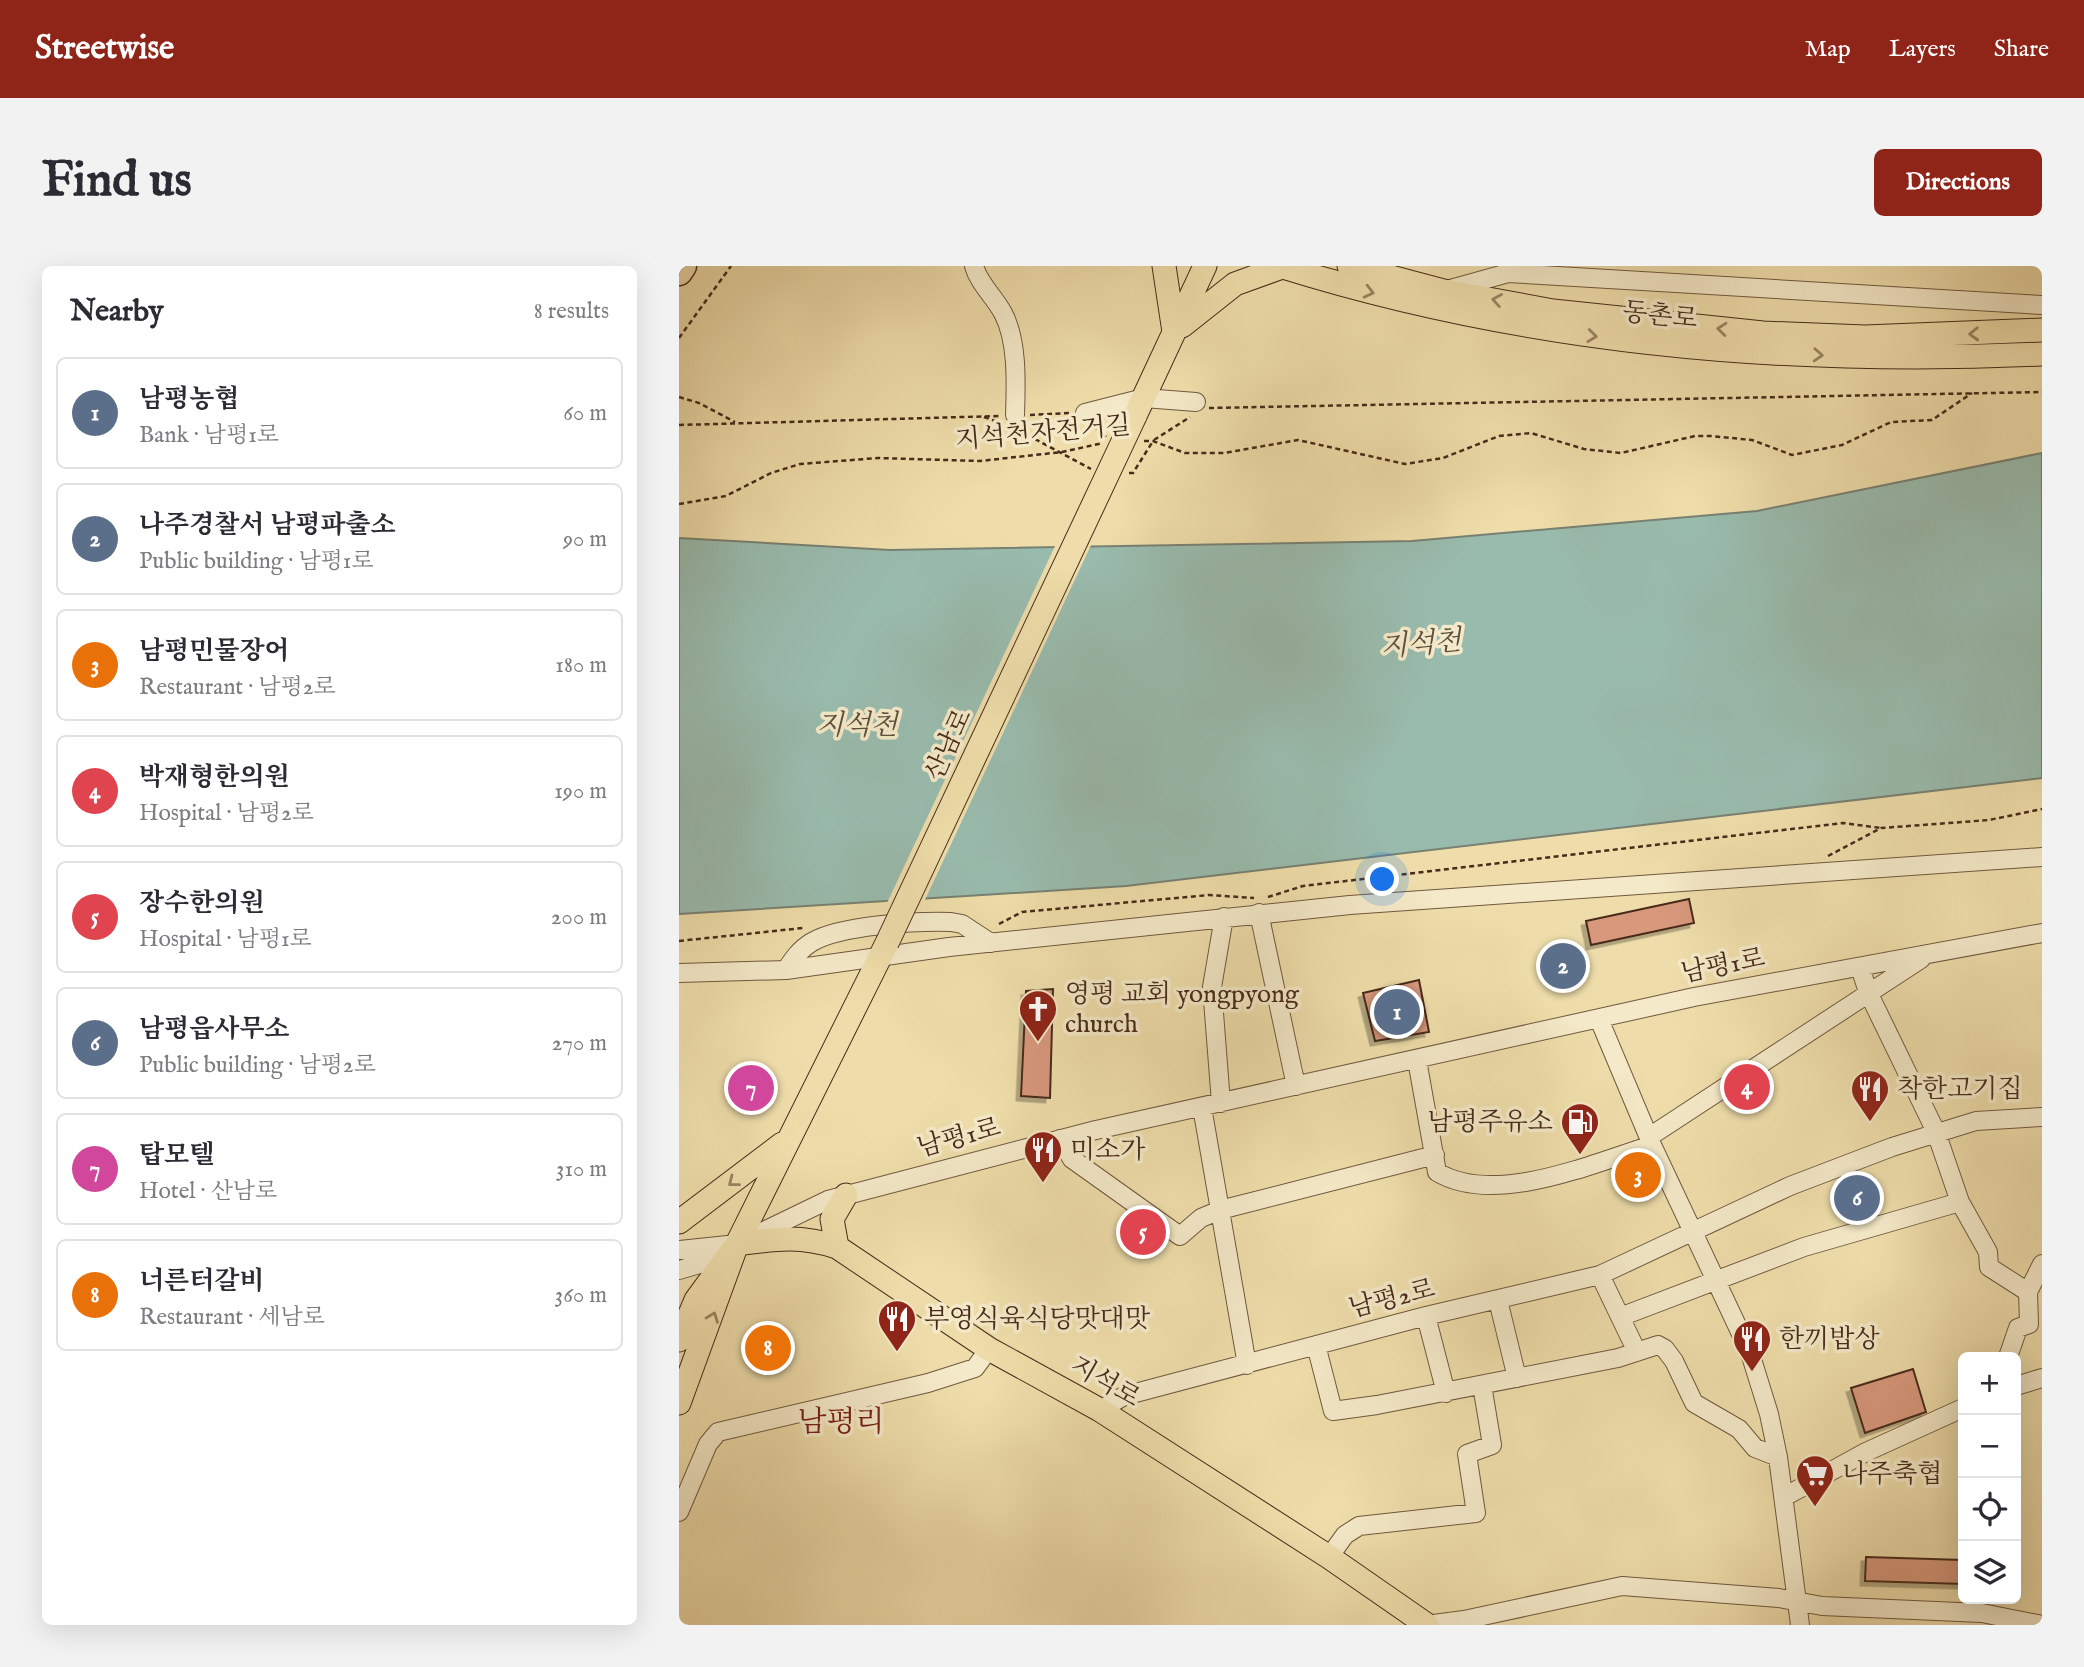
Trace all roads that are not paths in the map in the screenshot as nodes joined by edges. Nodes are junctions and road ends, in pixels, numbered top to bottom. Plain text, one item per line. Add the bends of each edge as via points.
1 (683, 266) edge
2 (974, 266) edge
3 (1164, 266) edge
4 (1205, 266) edge
5 (1281, 266) edge
6 (1349, 266) edge
7 (679, 272) edge
8 (1444, 291) junction
9 (2042, 305) edge
10 (2042, 330) edge
11 (1174, 332) junction
12 (2042, 354) edge
13 (1200, 405) road end
14 (1140, 407) junction
15 (1085, 413) road end
16 (1015, 415) road end
17 (2042, 857) edge
18 (1261, 903) junction
19 (1224, 916) junction
20 (2042, 933) edge
21 (986, 939) junction
22 (883, 950) junction
23 (1933, 952) junction
24 (1860, 967) junction
25 (786, 970) junction
26 (679, 973) edge
27 (1868, 992) junction
28 (1599, 1019) junction
29 (1417, 1060) junction
30 (1296, 1086) junction
31 (1221, 1102) junction
32 (1202, 1107) junction
33 (2042, 1117) edge
34 (1936, 1132) junction
35 (1060, 1139) junction
36 (787, 1140) junction
37 (1650, 1141) junction
38 (1435, 1155) junction
39 (846, 1195) junction
40 (1960, 1202) junction
41 (1220, 1210) junction
42 (679, 1222) edge
43 (1695, 1232) junction
44 (737, 1244) junction
45 (837, 1247) junction
46 (679, 1250) edge
47 (2042, 1264) edge
48 (679, 1270) edge
49 (1600, 1275) junction
50 (1718, 1281) junction
51 (2028, 1292) junction
52 (1498, 1300) junction
53 (1426, 1316) junction
54 (1620, 1317) junction
55 (679, 1340) edge
56 (1316, 1345) junction
57 (989, 1349) junction
58 (1637, 1352) junction
59 (2010, 1352) edge
60 (1247, 1365) junction
61 (1517, 1378) junction
62 (2042, 1378) edge
63 (2021, 1384) edge
64 (1482, 1385) junction
65 (1446, 1392) junction
66 (679, 1403) edge
67 (1100, 1409) junction
68 (1958, 1410) edge
69 (1778, 1457) junction
70 (687, 1473) edge
71 (1784, 1497) junction
72 (679, 1512) edge
73 (1329, 1557) junction
74 (1797, 1600) junction
75 (1501, 1619) edge
76 (1426, 1625) edge
77 (1800, 1625) edge
78 (2042, 1625) edge

1 - 7 highway
2 - 16 street via 1007,323
3 - 11 main road
4 - 11 main road, 산남로
5 - 11 main road via 1234,284
5 -> 12 main road, 동촌로 via 1467,315 1656,345 1865,358
6 - 8 main road, 동촌로
8 - 9 street via 1508,273
10 -> 8 main road, 동촌로 via 1865,337 1763,333 1553,311
11 - 14 main road, 산남로
13 - 14 street
14 - 15 street
14 - 22 main road, 산남로, bridge
17 - 18 street
18 - 19 street
18 - 30 street
19 - 21 street
19 - 31 street via 1212,987
20 - 23 street, 남평1로
21 - 22 street
21 - 25 street via 951,922 869,928 812,942
22 - 25 street
22 - 36 main road, 산남로
23 - 24 street, 남평1로
23 - 27 street
24 - 27 street
24 - 28 street, 남평1로
25 - 26 street
27 - 34 street
27 - 37 street
28 - 29 street, 남평1로
28 - 37 street
29 - 30 street, 남평1로
29 - 38 street
30 - 31 street, 남평1로
31 - 32 street, 남평1로
32 - 35 street, 남평1로
32 - 41 street
33 - 34 street, 남평2로 via 1976,1121
34 - 40 street
34 - 43 street, 남평2로 via 1790,1185
35 - 39 street, 남평1로
35 - 41 street via 1072,1159 1180,1236 1201,1218
36 -> 42 main road
36 - 44 main road, 산남로
37 - 38 street via 1539,1180 1503,1185 1447,1178 1437,1172
37 - 43 street
38 - 41 street
39 - 44 street, 남평1로
39 - 45 main road via 832,1219
40 - 50 street via 1804,1247
40 - 51 street via 1988,1252 1989,1267
41 - 60 street
43 - 49 street, 남평2로
43 - 50 street
44 - 45 main road, 지석로 via 808,1238
44 - 46 street
44 - 48 street via 710,1261
44 - 55 main road via 696,1300
66 -> 44 main road
45 - 57 main road, 지석로
47 - 51 street
49 - 52 street, 남평2로
49 - 54 street
50 - 54 street
50 - 69 street via 1750,1353
51 - 59 street via 2029,1324 2018,1328
52 - 53 street, 남평2로
52 - 61 street
53 - 56 street, 남평2로
53 - 65 street
54 - 58 street
56 - 60 street, 남평2로
56 - 65 street via 1333,1411
57 - 67 main road, 지석로
57 - 70 street via 975,1368 928,1384 718,1432
58 - 61 street
58 - 69 street via 1658,1345 1665,1349 1694,1403 1739,1429 1755,1448
60 - 67 street, 남평2로 via 1124,1396
61 - 64 street
62 - 63 street
64 - 65 street
64 - 73 street via 1492,1445 1468,1454 1476,1513 1359,1526 1350,1529
67 - 73 main road, 지석로
68 - 71 street via 1866,1452
69 - 71 street
70 - 72 street
71 - 74 street
73 - 76 main road, 지석로
74 - 75 street via 1622,1586
74 - 77 street
74 - 78 street via 1822,1606 1982,1613
75 - 76 street

